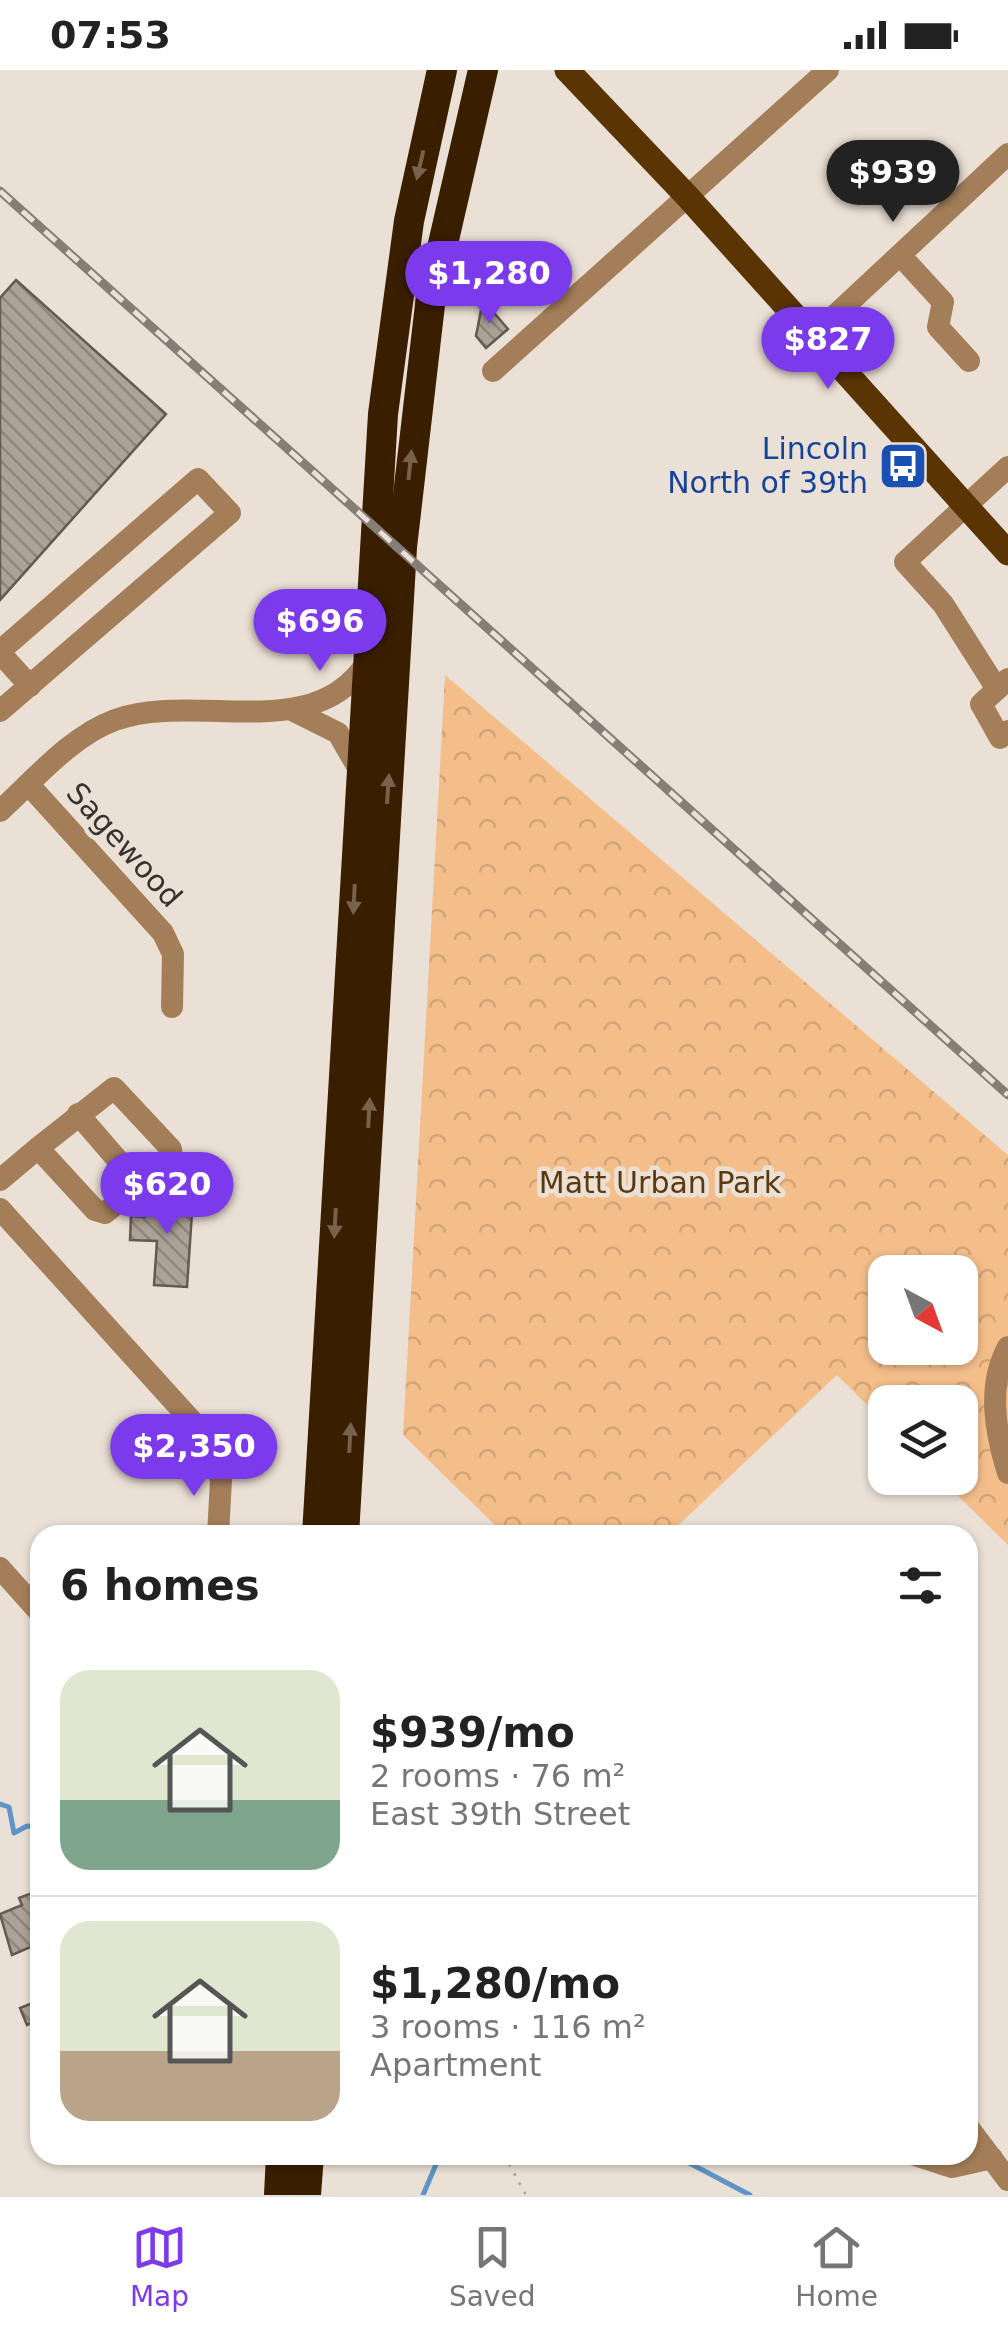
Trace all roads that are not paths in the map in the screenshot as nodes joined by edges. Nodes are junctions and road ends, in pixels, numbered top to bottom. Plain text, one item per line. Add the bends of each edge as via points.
1 (442, 70) edge
2 (484, 70) edge
3 (567, 70) edge
4 (828, 70) edge
5 (1008, 154) edge
6 (687, 196) junction
7 (900, 255) junction
8 (814, 335) junction
9 (969, 361) dead end
10 (493, 370) dead end
11 (1008, 467) edge
12 (966, 506) junction
13 (1008, 553) edge
14 (0, 652) edge
15 (368, 662) junction
16 (30, 686) junction
17 (995, 691) edge
18 (292, 710) junction
19 (0, 712) edge
20 (1004, 734) edge
21 (361, 774) junction
22 (29, 785) junction
23 (3, 802) edge
24 (172, 1008) dead end
25 (78, 1114) junction
26 (38, 1148) junction
27 (0, 1180) edge
28 (141, 1187) junction
29 (0, 1209) edge
30 (1008, 1347) edge
31 (1008, 1473) edge
32 (218, 1525) edge
33 (318, 1525) edge
34 (345, 1525) edge
35 (0, 1568) edge
36 (30, 1602) edge
37 (978, 2139) edge
38 (992, 2158) junction
39 (978, 2161) edge
40 (280, 2165) edge
41 (308, 2165) edge
42 (1008, 2180) edge
43 (278, 2195) edge
44 (306, 2195) edge

1 -> 15 highway via 391,334
34 -> 2 highway via 403,528 431,296
3 - 6 main road
4 - 6 street
5 - 7 street
6 - 8 main road
6 - 10 street
7 - 8 street
7 - 9 street via 943,302 938,327
8 - 12 main road
11 - 12 street
12 - 13 main road
12 - 17 street via 904,562 943,604
14 - 16 street
14 - 16 street via 198,479 230,513
15 - 18 street via 344,691
15 - 21 highway
16 - 19 street
17 - 20 street
18 - 21 street via 338,733
18 - 22 street via 172,710 126,717 86,736
21 -> 33 highway
22 - 23 street
22 - 24 street, Sagewood via 163,933 173,954
25 - 26 street
25 - 28 street
25 - 28 street via 114,1088 171,1149 168,1166
26 - 27 street
26 - 28 street via 95,1210 105,1213
29 - 32 street via 198,1426 218,1460
30 - 31 street via 996,1368 995,1432
35 - 36 street
37 - 38 street
38 - 39 street
38 - 42 street
40 - 43 highway
41 - 44 highway

